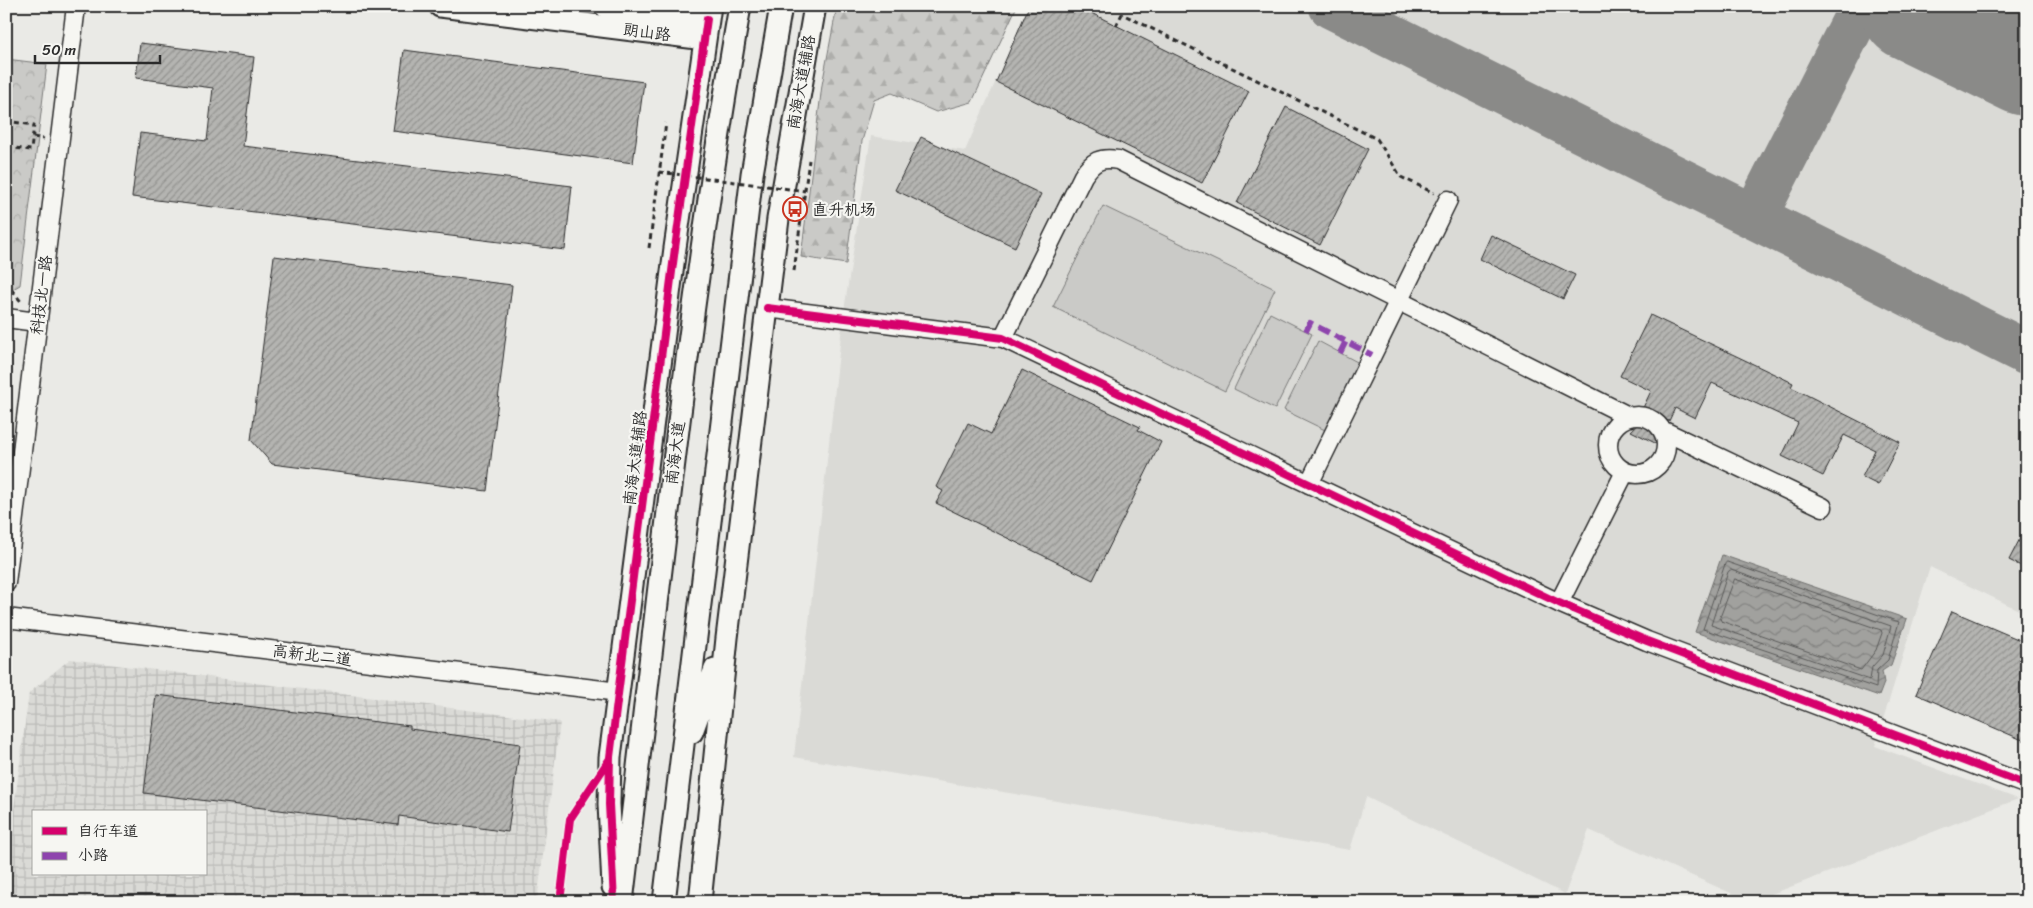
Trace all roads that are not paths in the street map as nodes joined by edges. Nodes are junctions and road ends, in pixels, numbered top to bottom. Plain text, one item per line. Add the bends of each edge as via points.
1 (76, 6) edge
2 (440, 6) edge
3 (605, 6) edge
4 (740, 6) edge
5 (781, 6) edge
6 (814, 6) edge
7 (707, 21) edge
8 (1448, 200) road end
9 (675, 248) junction
10 (1399, 301) junction
11 (767, 308) junction
12 (6, 318) edge
13 (37, 322) junction
14 (691, 326) junction
15 (1003, 338) junction
16 (1630, 417) junction
17 (1662, 430) junction
18 (1625, 472) junction
19 (1309, 484) junction
20 (1823, 508) dead end
21 (6, 583) edge
22 (1559, 603) junction
23 (6, 618) edge
24 (727, 638) junction
25 (619, 692) junction
26 (679, 768) junction
27 (2027, 786) edge
28 (667, 874) junction
29 (614, 902) edge
30 (622, 902) edge
31 (664, 902) edge
32 (676, 902) edge
33 (700, 902) edge

1 - 13 street, 科技北一路
2 - 7 main road, 朗山路
3 - 7 main road, 朗山路
4 - 14 main road, 南海大道 via 712,172
5 - 26 main road via 752,174
6 - 11 main road, 南海大道辅路 via 778,219
7 - 9 main road, 南海大道辅路
8 - 10 street
9 - 14 main road
9 - 25 main road, 南海大道辅路
10 - 15 street via 1118,160 1104,158 1092,163 1083,176
10 - 16 street
10 - 19 street
11 - 15 street
11 - 24 main road, 南海大道辅路
12 - 13 street
13 - 21 street, 科技北一路
14 - 30 main road, 南海大道
15 - 19 street
16 - 17 street via 1648,418
16 - 18 street via 1615,426 1608,442 1612,460
17 - 18 street via 1667,448 1659,464 1644,474
17 - 20 street
18 - 22 street
19 - 22 street
22 - 27 street via 1647,641
23 - 25 street, 高新北二道
24 - 26 main road
24 - 33 main road, 南海大道辅路
25 - 29 main road, 南海大道辅路 via 609,780
26 - 28 main road
28 - 31 main road
28 - 32 main road

